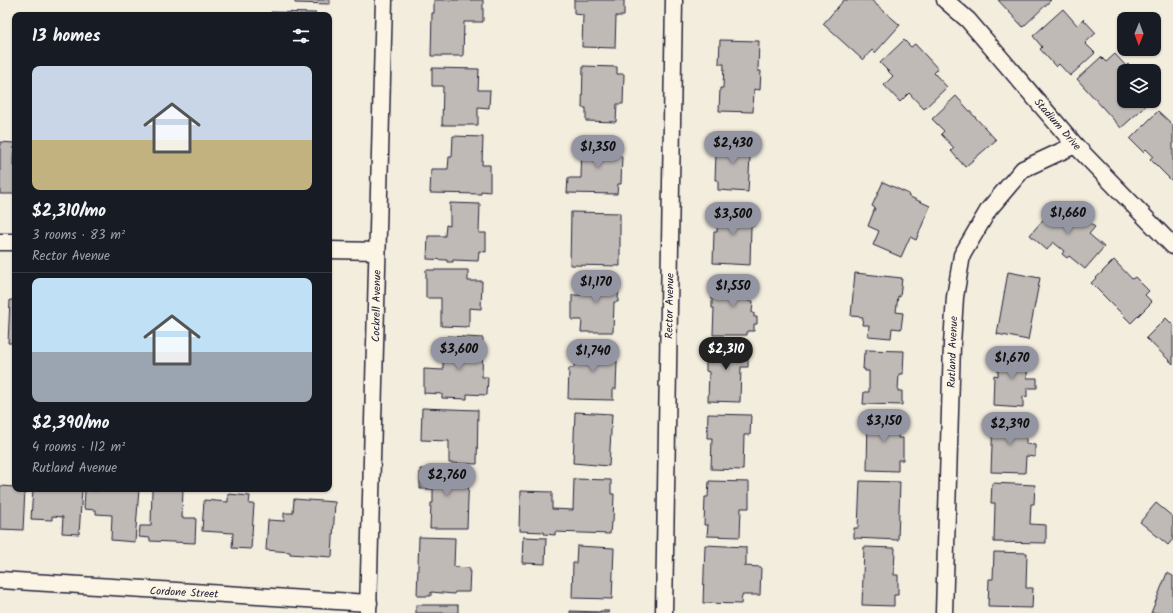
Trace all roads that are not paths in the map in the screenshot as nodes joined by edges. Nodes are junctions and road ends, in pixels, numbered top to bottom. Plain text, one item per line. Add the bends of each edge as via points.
1 (384, 0) edge
2 (674, 0) edge
3 (945, 0) edge
4 (1075, 145) junction
5 (0, 242) edge
6 (12, 242) edge
7 (1173, 246) edge
8 (332, 250) edge
9 (378, 251) junction
10 (0, 580) edge
11 (369, 608) edge
12 (664, 613) edge
13 (944, 613) edge

1 - 9 street, Cockrell Avenue
2 - 12 street, Rector Avenue
3 - 4 street, Stadium Drive via 968,20
4 - 7 street, Stadium Drive
4 - 13 street, Rutland Avenue via 1024,169 989,209 962,255 955,297 952,344
5 - 6 street
8 - 9 street
9 - 11 street, Cockrell Avenue
10 - 11 street, Cordone Street

